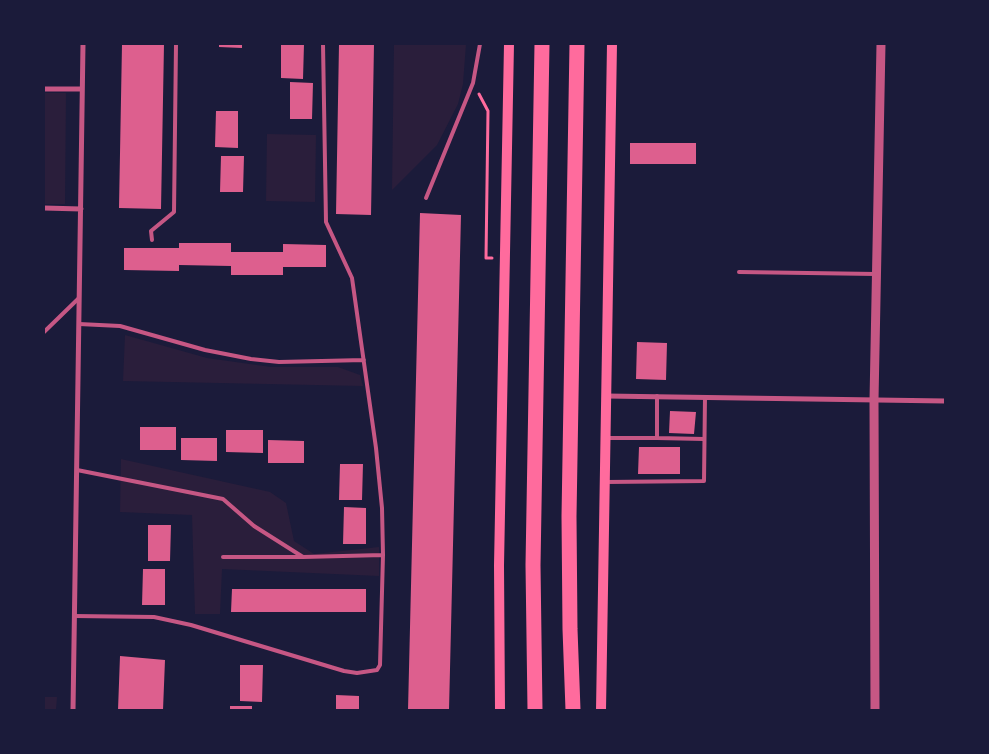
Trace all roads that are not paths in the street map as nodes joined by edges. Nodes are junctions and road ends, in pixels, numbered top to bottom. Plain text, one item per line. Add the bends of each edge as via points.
1 (83, 44) edge
2 (176, 44) edge
3 (323, 44) edge
4 (480, 44) edge
5 (509, 44) edge
6 (542, 44) edge
7 (577, 44) edge
8 (612, 44) edge
9 (881, 44) edge
10 (44, 88) edge
11 (82, 89) junction
12 (426, 198) dead end
13 (44, 208) edge
14 (80, 209) junction
15 (152, 240) dead end
16 (739, 272) dead end
17 (876, 274) junction
18 (79, 298) junction
19 (79, 324) junction
20 (44, 332) edge
21 (364, 360) junction
22 (606, 396) junction
23 (657, 396) junction
24 (705, 397) junction
25 (874, 400) junction
26 (945, 401) edge
27 (605, 438) junction
28 (657, 438) junction
29 (704, 438) junction
30 (77, 470) junction
31 (604, 482) junction
32 (383, 555) junction
33 (223, 557) dead end
34 (303, 557) junction
35 (74, 616) junction
36 (73, 710) edge
37 (500, 710) edge
38 (535, 710) edge
39 (573, 710) edge
40 (601, 710) edge
41 (875, 710) edge

1 - 11 street
2 - 15 lane via 174,212 151,231
3 - 21 lane via 326,222 352,278
4 - 12 lane via 473,83
5 - 37 main road
6 - 38 highway via 533,565
7 - 39 highway via 569,516
8 - 22 main road
9 - 17 street
10 - 11 street
11 - 14 street
13 - 14 street
14 - 18 street
16 - 17 lane
17 - 25 street
18 - 19 street
18 - 20 lane
19 - 21 lane via 120,326 205,350 251,359 286,362
19 - 30 street
21 - 32 lane via 382,508
22 - 23 street
22 - 27 main road
23 - 24 street
23 - 28 lane
24 - 25 street
24 - 29 lane
25 - 26 street
25 - 41 street
27 - 28 lane
27 - 31 main road
28 - 29 lane
29 - 31 lane via 704,482
30 - 34 lane via 223,499 254,526
30 - 35 street
31 - 40 main road
32 - 34 lane
32 - 35 lane via 381,652 377,670 344,671 154,618
33 - 34 lane
35 - 36 street

